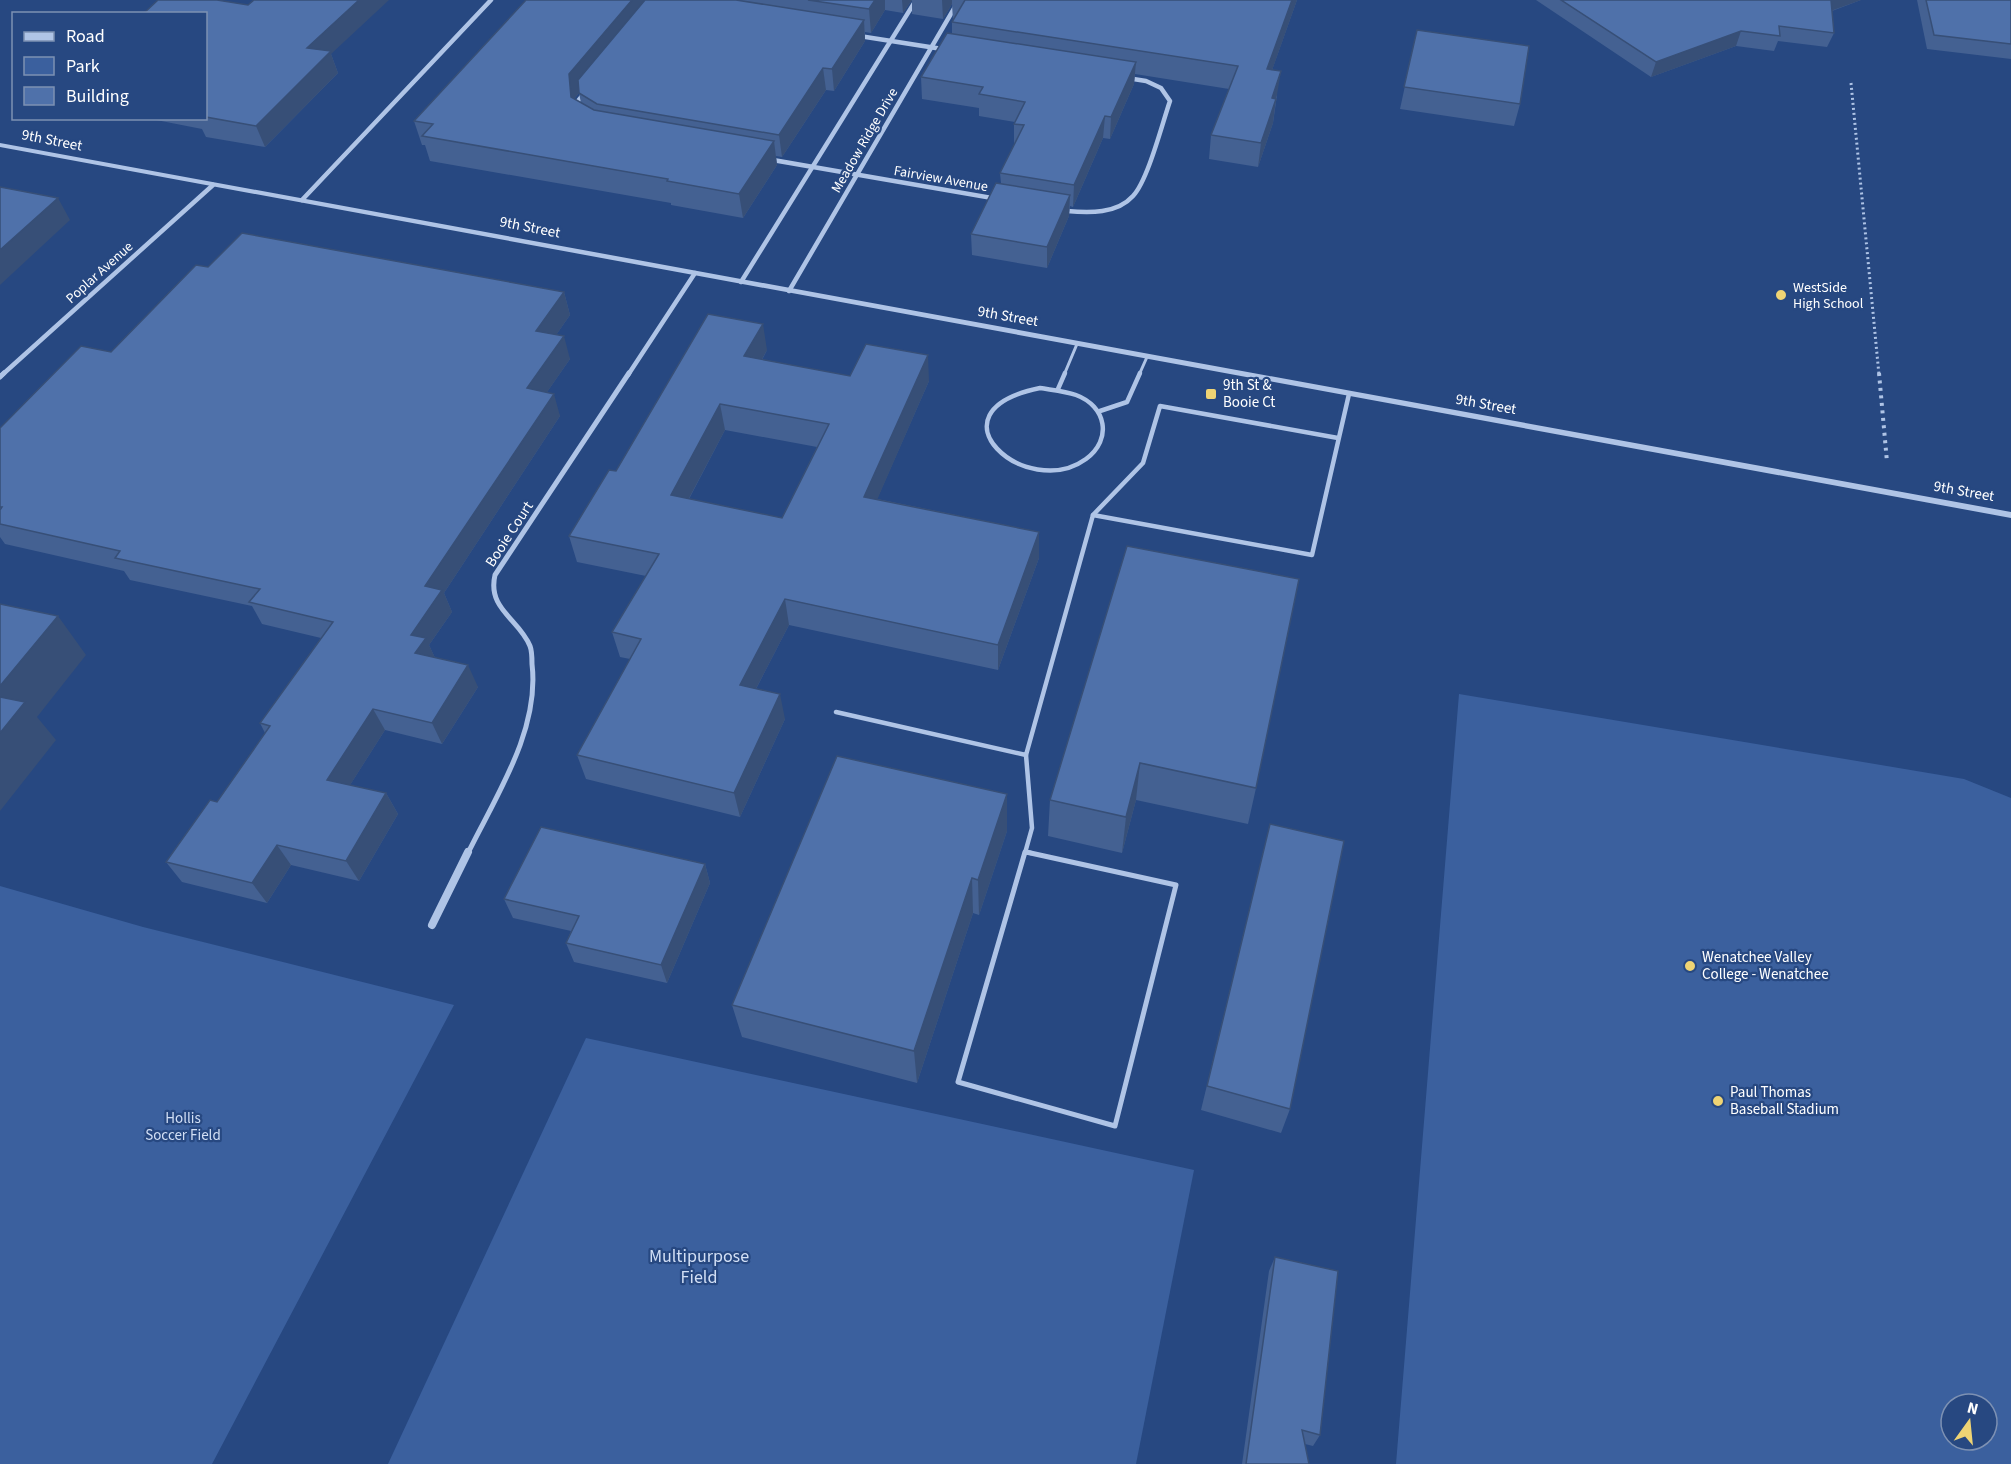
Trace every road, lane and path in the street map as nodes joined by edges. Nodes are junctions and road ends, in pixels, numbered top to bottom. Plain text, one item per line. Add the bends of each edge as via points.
1 (491, 0) edge
2 (916, 0) edge
3 (959, 0) edge
4 (892, 39) junction
5 (932, 46) junction
6 (1851, 83) dead end
7 (0, 145) edge
8 (814, 166) junction
9 (858, 174) junction
10 (213, 185) junction
11 (302, 200) junction
12 (695, 273) junction
13 (741, 282) junction
14 (789, 291) junction
15 (1077, 344) junction
16 (1147, 357) junction
17 (0, 377) edge
18 (1059, 389) junction
19 (1349, 394) junction
20 (1101, 411) junction
21 (1338, 438) junction
22 (1890, 493) junction
23 (1093, 515) junction
24 (2011, 515) edge
25 (836, 712) dead end
26 (1026, 755) junction
27 (1026, 852) junction
28 (432, 926) dead end

1 - 11 street
2 - 4 street, Meadow Ridge Drive
3 - 5 street, Meadow Ridge Drive
4 - 5 street, Fairview Avenue
4 - 8 street, Meadow Ridge Drive
4 - 8 street, Fairview Avenue via 694,10 669,10 647,16 578,101 580,118 600,130
5 - 9 street, Meadow Ridge Drive
5 - 9 street, Fairview Avenue via 1146,81 1161,88 1170,101 1136,195 1121,205 1094,213 1067,211
6 - 22 path
7 - 10 street, 9th Street
8 - 9 street, Fairview Avenue
8 - 13 street, Meadow Ridge Drive
9 - 14 street, Meadow Ridge Drive
10 - 11 street, 9th Street
10 - 17 street, Poplar Avenue
11 - 12 street, 9th Street
12 - 13 street, 9th Street
12 - 28 street, Booie Court via 495,575 495,598 530,646 535,686 526,726 510,768
13 - 14 street, 9th Street
14 - 15 street, 9th Street
15 - 16 street, 9th Street
15 - 18 lane
16 - 19 street, 9th Street
16 - 20 lane via 1127,402
18 - 20 lane via 1076,393
18 - 20 lane via 1023,390 995,406 986,430 1001,455 1035,469 1073,465 1088,458 1102,442 1106,423
19 - 21 lane
19 - 22 street, 9th Street
21 - 23 lane via 1160,406 1143,463
21 - 23 lane via 1312,555
22 - 24 street, 9th Street
23 - 26 lane
25 - 26 lane
26 - 27 lane via 1032,828
27 - 27 lane via 958,1082 1115,1126 1176,885

